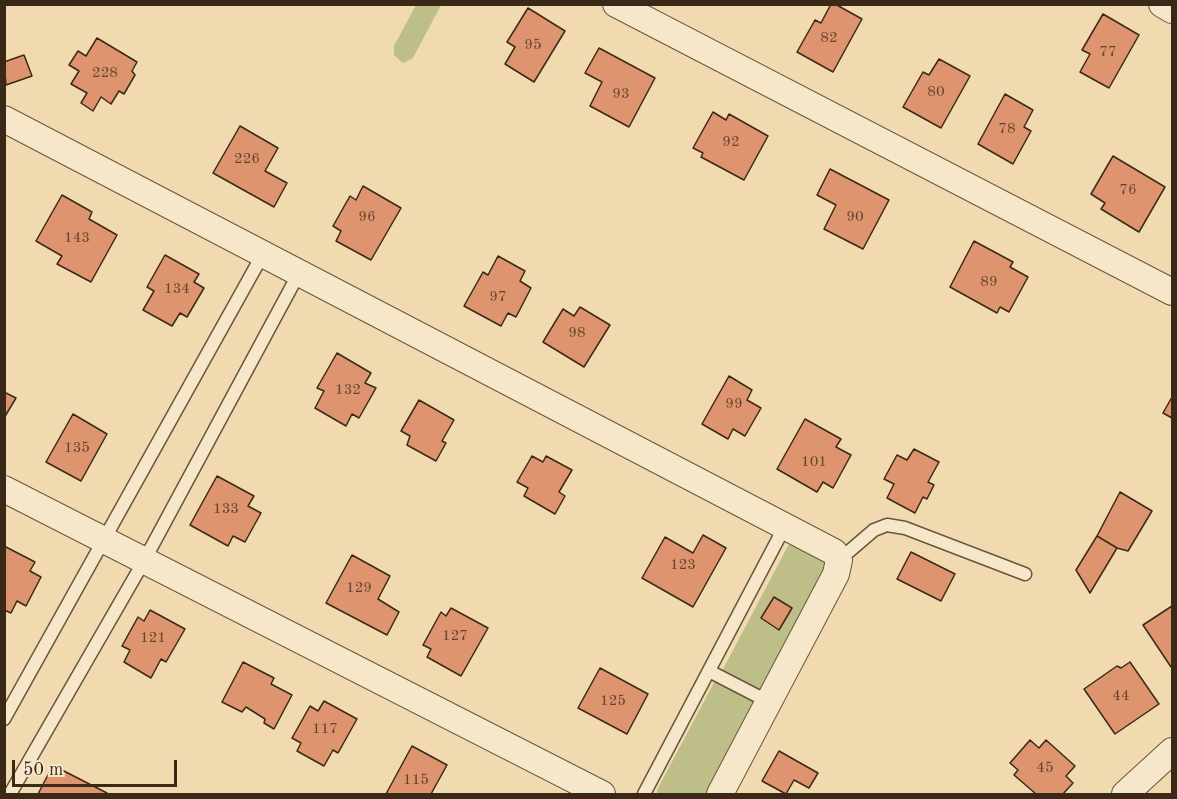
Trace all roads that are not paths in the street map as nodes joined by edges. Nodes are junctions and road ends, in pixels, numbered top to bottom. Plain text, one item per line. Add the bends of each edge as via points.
1 (616, 4) edge
2 (1162, 4) edge
3 (1173, 10) edge
4 (4, 119) edge
5 (263, 254) junction
6 (299, 273) junction
7 (1173, 292) edge
8 (4, 489) edge
9 (785, 526) junction
10 (103, 540) junction
11 (839, 560) junction
12 (144, 561) junction
13 (1025, 574) dead end
14 (709, 671) junction
15 (769, 702) junction
16 (4, 719) edge
17 (1173, 751) edge
18 (10, 795) edge
19 (602, 795) edge
20 (644, 795) edge
21 (720, 795) edge
22 (1125, 795) edge

1 - 7 street
2 - 3 street
4 - 5 street
5 - 6 street
5 - 10 lane
6 - 9 street
6 - 12 lane
8 - 10 street
9 - 11 street via 834,552
9 - 14 lane
10 - 12 street
10 - 16 lane
11 - 13 lane via 874,530 887,525 905,528
11 - 15 street via 836,574
12 - 18 lane
12 - 19 street
14 - 15 lane
14 - 20 lane
15 - 21 street
17 - 22 street

